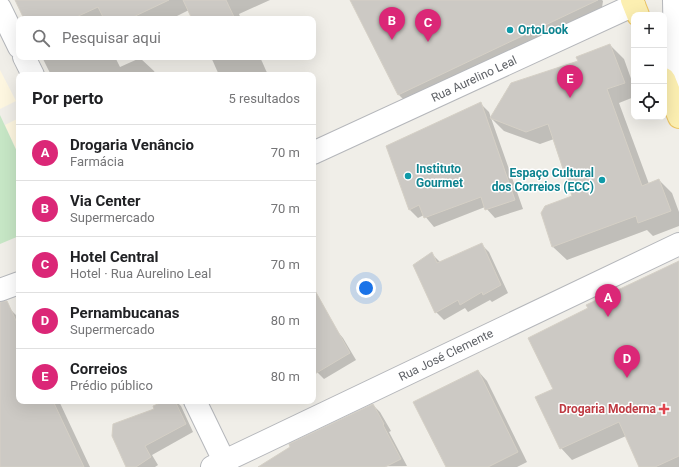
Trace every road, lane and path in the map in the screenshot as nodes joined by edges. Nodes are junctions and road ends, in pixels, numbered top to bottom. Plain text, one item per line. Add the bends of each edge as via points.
1 (674, 0) edge
2 (635, 7) edge
3 (0, 8) edge
4 (16, 41) edge
5 (26, 60) edge
6 (32, 72) edge
7 (666, 84) edge
8 (678, 113) edge
9 (316, 152) edge
10 (679, 244) edge
11 (16, 283) edge
12 (0, 290) edge
13 (196, 404) edge
14 (221, 465) edge

1 - 8 street
2 - 9 street, Rua Aurelino Leal
3 - 4 street
5 - 6 street
7 - 8 main road
10 - 14 street, Rua José Clemente
11 - 12 street
13 - 14 street

